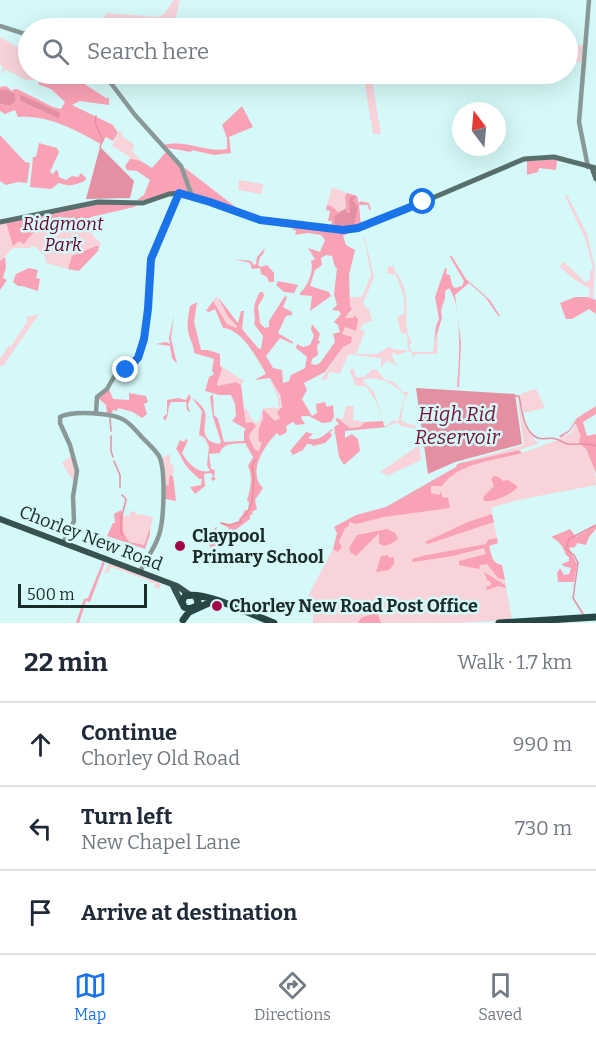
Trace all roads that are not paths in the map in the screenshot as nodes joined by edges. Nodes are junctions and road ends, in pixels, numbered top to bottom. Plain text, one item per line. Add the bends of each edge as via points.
1 (589, 0) edge
2 (0, 26) edge
3 (18, 32) edge
4 (112, 84) edge
5 (592, 168) edge
6 (596, 179) edge
7 (179, 193) junction
8 (192, 196) junction
9 (0, 222) edge
10 (96, 413) junction
11 (0, 519) edge
12 (63, 543) junction
13 (140, 572) junction
14 (171, 584) junction
15 (192, 595) junction
16 (209, 601) junction
17 (182, 604) junction
18 (194, 608) junction
19 (596, 617) edge
20 (181, 622) edge
21 (274, 623) edge
22 (499, 623) edge

1 - 5 street via 579,122
2 - 3 street
4 - 8 street via 181,166
5 - 6 main road
5 - 8 main road via 548,157 518,160 444,194 358,228 343,230 260,220
7 - 8 main road
7 - 9 main road via 143,203 98,202
7 - 10 street via 151,259 148,309 138,358 115,375 97,397
10 - 12 street via 64,415 60,419 77,471 74,521
10 - 13 street via 126,420 160,459 162,522
11 - 12 main road, Chorley New Road
12 - 13 main road, Chorley New Road
13 - 14 main road, Chorley New Road
14 - 15 main road, Chorley New Road
14 - 17 main road, Chorley New Road
15 - 16 highway, Chorley New Road
15 - 17 highway via 183,597
15 - 18 highway via 198,602
16 - 18 highway
16 - 20 highway via 189,612
16 - 21 highway, Chorley New Road
17 - 18 highway via 186,609
17 - 20 highway
18 - 20 highway
19 - 22 highway

